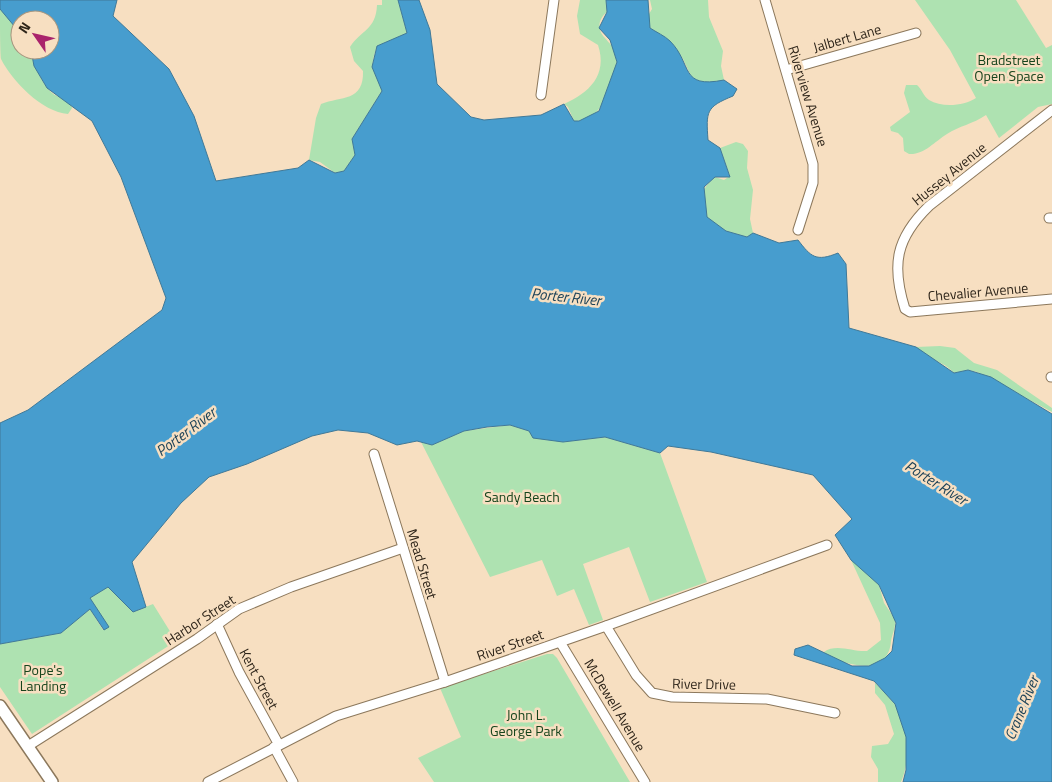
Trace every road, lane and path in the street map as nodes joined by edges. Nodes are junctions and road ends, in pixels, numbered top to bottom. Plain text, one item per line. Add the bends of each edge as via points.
1 (554, 0) edge
2 (765, 0) edge
3 (916, 34) dead end
4 (786, 70) junction
5 (541, 95) dead end
6 (1052, 110) edge
7 (798, 230) dead end
8 (1052, 299) edge
9 (906, 310) joint
10 (374, 454) dead end
11 (827, 545) dead end
12 (402, 548) junction
13 (217, 624) junction
14 (606, 626) junction
15 (560, 642) junction
16 (445, 682) junction
17 (0, 706) edge
18 (835, 713) dead end
19 (28, 746) junction
20 (276, 746) junction
21 (52, 782) edge
22 (208, 782) edge
23 (294, 782) edge
24 (645, 782) edge

1 - 5 street
2 - 4 street, Riverview Avenue
3 - 4 street, Jalbert Lane
4 - 7 street, Riverview Avenue via 813,164 813,183
6 - 9 street, Hussey Avenue via 913,222 902,239 899,256 899,291
8 - 9 street, Chevalier Avenue
10 - 12 street, Mead Street
11 - 14 street, River Street
12 - 13 street, Harbor Street via 256,600
12 - 16 street, Mead Street
13 - 19 street, Harbor Street
13 - 20 street, Kent Street
14 - 15 street, River Street
14 - 18 street, River Drive via 636,675 652,693 672,697 767,699
15 - 16 street, River Street
15 - 24 street, McDewell Avenue
16 - 20 street, River Street via 350,711
17 - 19 street
19 - 21 street
20 - 22 street, River Street
20 - 23 street, Kent Street

